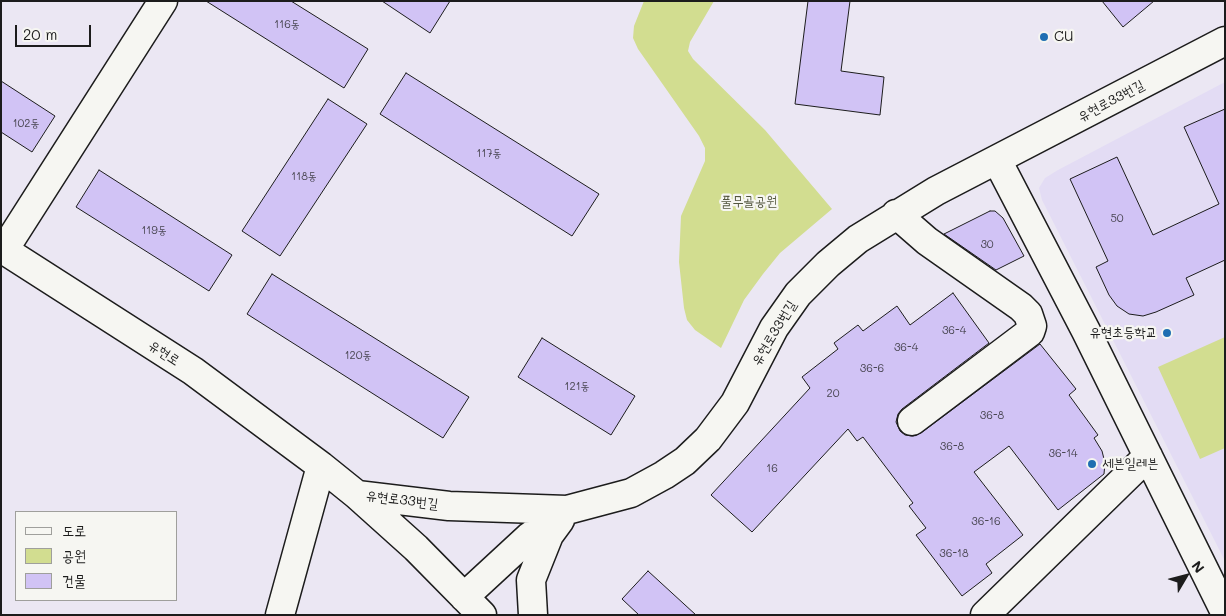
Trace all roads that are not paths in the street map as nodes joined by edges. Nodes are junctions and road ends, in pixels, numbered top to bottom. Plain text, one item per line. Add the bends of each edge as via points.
1 (163, 1) edge
2 (1225, 41) edge
3 (997, 160) junction
4 (896, 214) junction
5 (2, 249) edge
6 (912, 422) dead end
7 (1148, 456) junction
8 (321, 466) junction
9 (357, 494) junction
10 (567, 510) junction
11 (473, 606) edge
12 (1225, 612) edge
13 (280, 615) edge
14 (532, 615) edge
15 (985, 615) edge

1 - 5 street
2 - 3 street, 유현로33번길
3 - 4 street, 유현로33번길
3 - 7 street
4 - 6 street via 927,241 1021,307 1028,314 1032,326 1030,332
4 - 10 street, 유현로33번길 via 858,239 798,294 774,328 735,403 708,439 685,461 631,493
5 - 8 street, 유현로 via 193,371
7 - 12 street
7 - 15 street
8 - 9 street, 유현로
8 - 13 street
9 - 10 street, 유현로33번길 via 449,506
9 - 11 street, 유현로
10 - 11 street, 유현로33번길 via 529,537
10 - 14 street via 549,535 537,560 531,580

